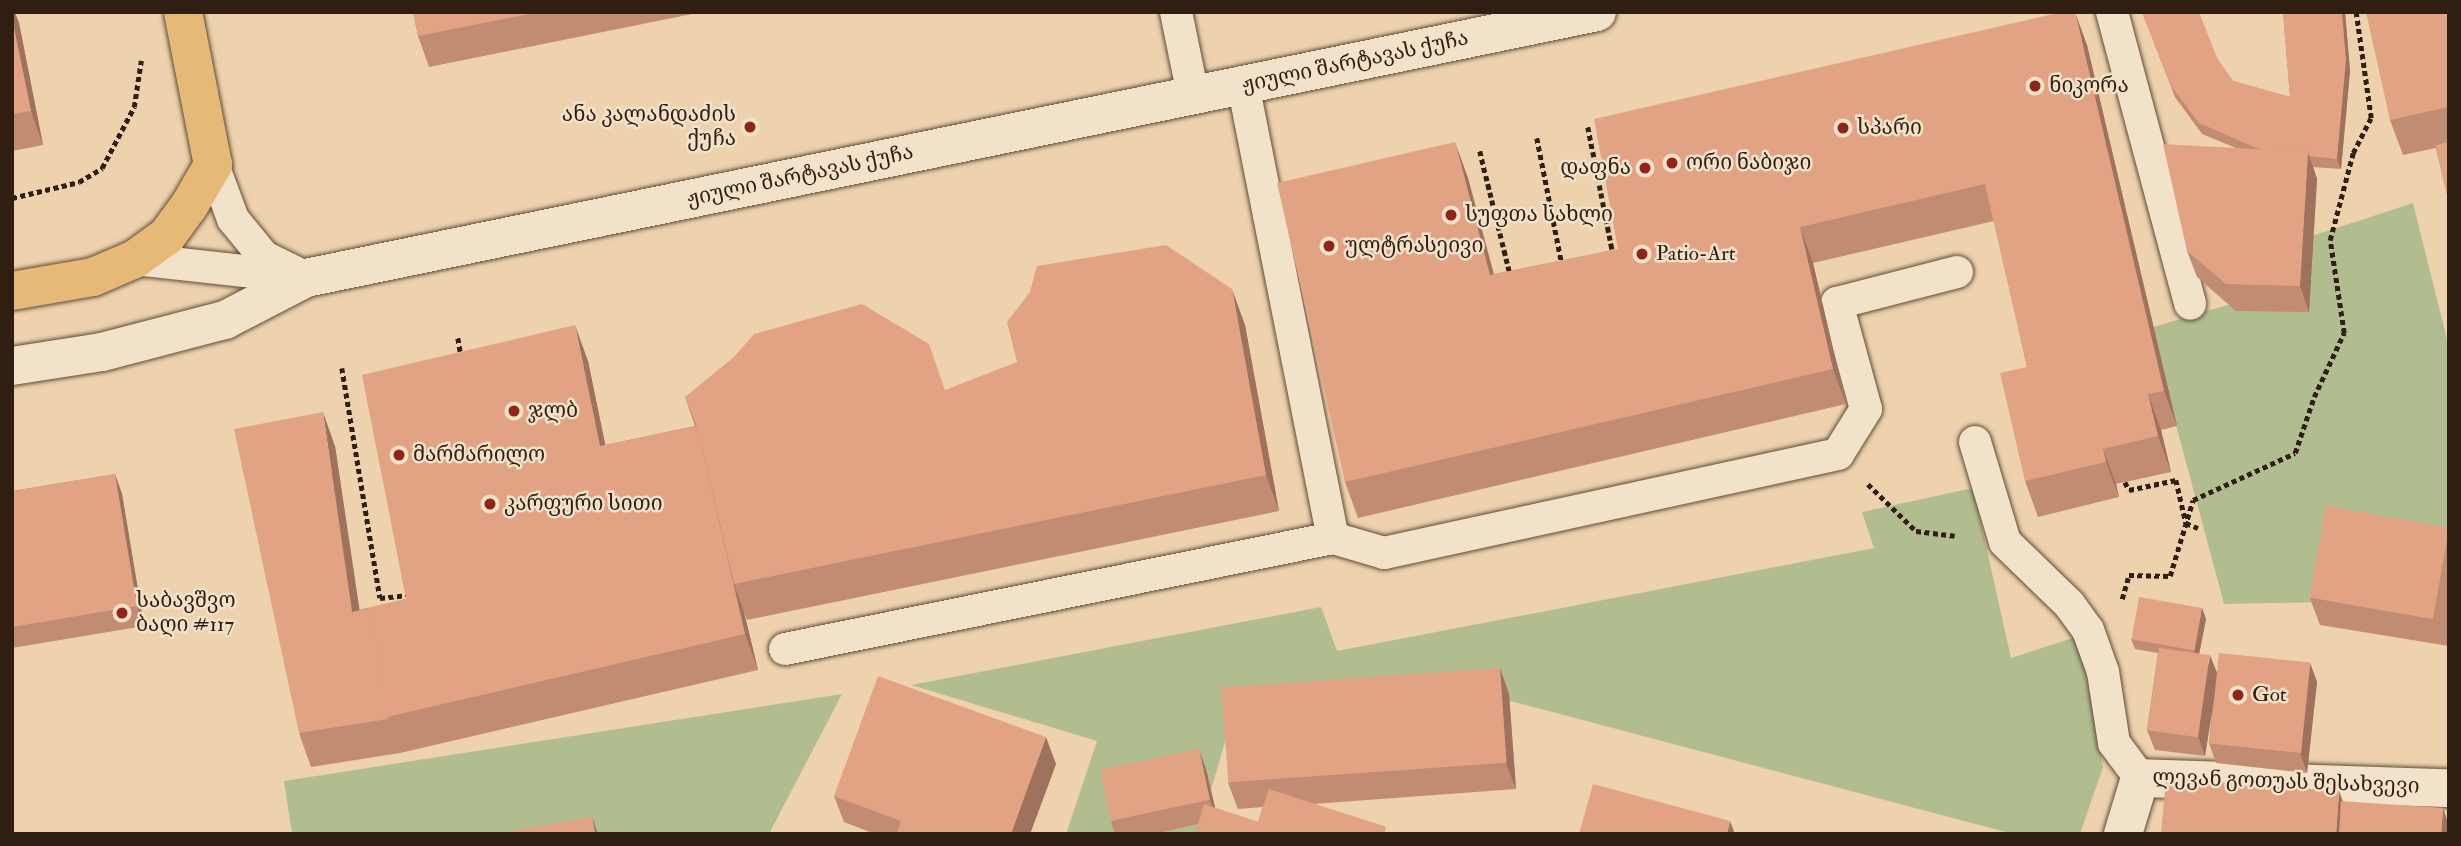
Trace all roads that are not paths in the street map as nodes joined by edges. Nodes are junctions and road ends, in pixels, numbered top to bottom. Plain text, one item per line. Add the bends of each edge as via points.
1 (183, 12) edge
2 (1176, 12) edge
3 (1597, 12) edge
4 (2112, 12) edge
5 (1242, 84) junction
6 (1192, 95) junction
7 (213, 165) junction
8 (135, 259) junction
9 (1957, 272) dead end
10 (306, 278) junction
11 (12, 291) edge
12 (2190, 304) dead end
13 (12, 366) edge
14 (1975, 442) dead end
15 (1334, 538) junction
16 (785, 649) dead end
17 (2140, 778) junction
18 (2449, 788) edge
19 (2123, 834) edge

1 - 7 main road
2 - 6 lane
3 - 5 main road, ჟიული შარტავას ქუჩა
4 - 12 lane
5 - 6 main road, ჟიული შარტავას ქუჩა
5 - 15 lane
6 - 10 main road, ჟიული შარტავას ქუჩა
7 - 8 main road via 167,236
7 - 10 lane via 233,219 264,257
8 - 10 lane
8 - 11 main road via 93,277
9 - 15 lane via 1837,303 1866,409 1838,454 1384,552
10 - 13 main road, ჟიული შარტავას ქუჩა via 225,320 102,352
14 - 17 lane via 2005,542 2070,604 2088,630 2103,672 2115,743
15 - 16 lane
17 - 18 main road, ლევან გოთუას შესახვევი
17 - 19 main road, ლევან გოთუას შესახვევი

